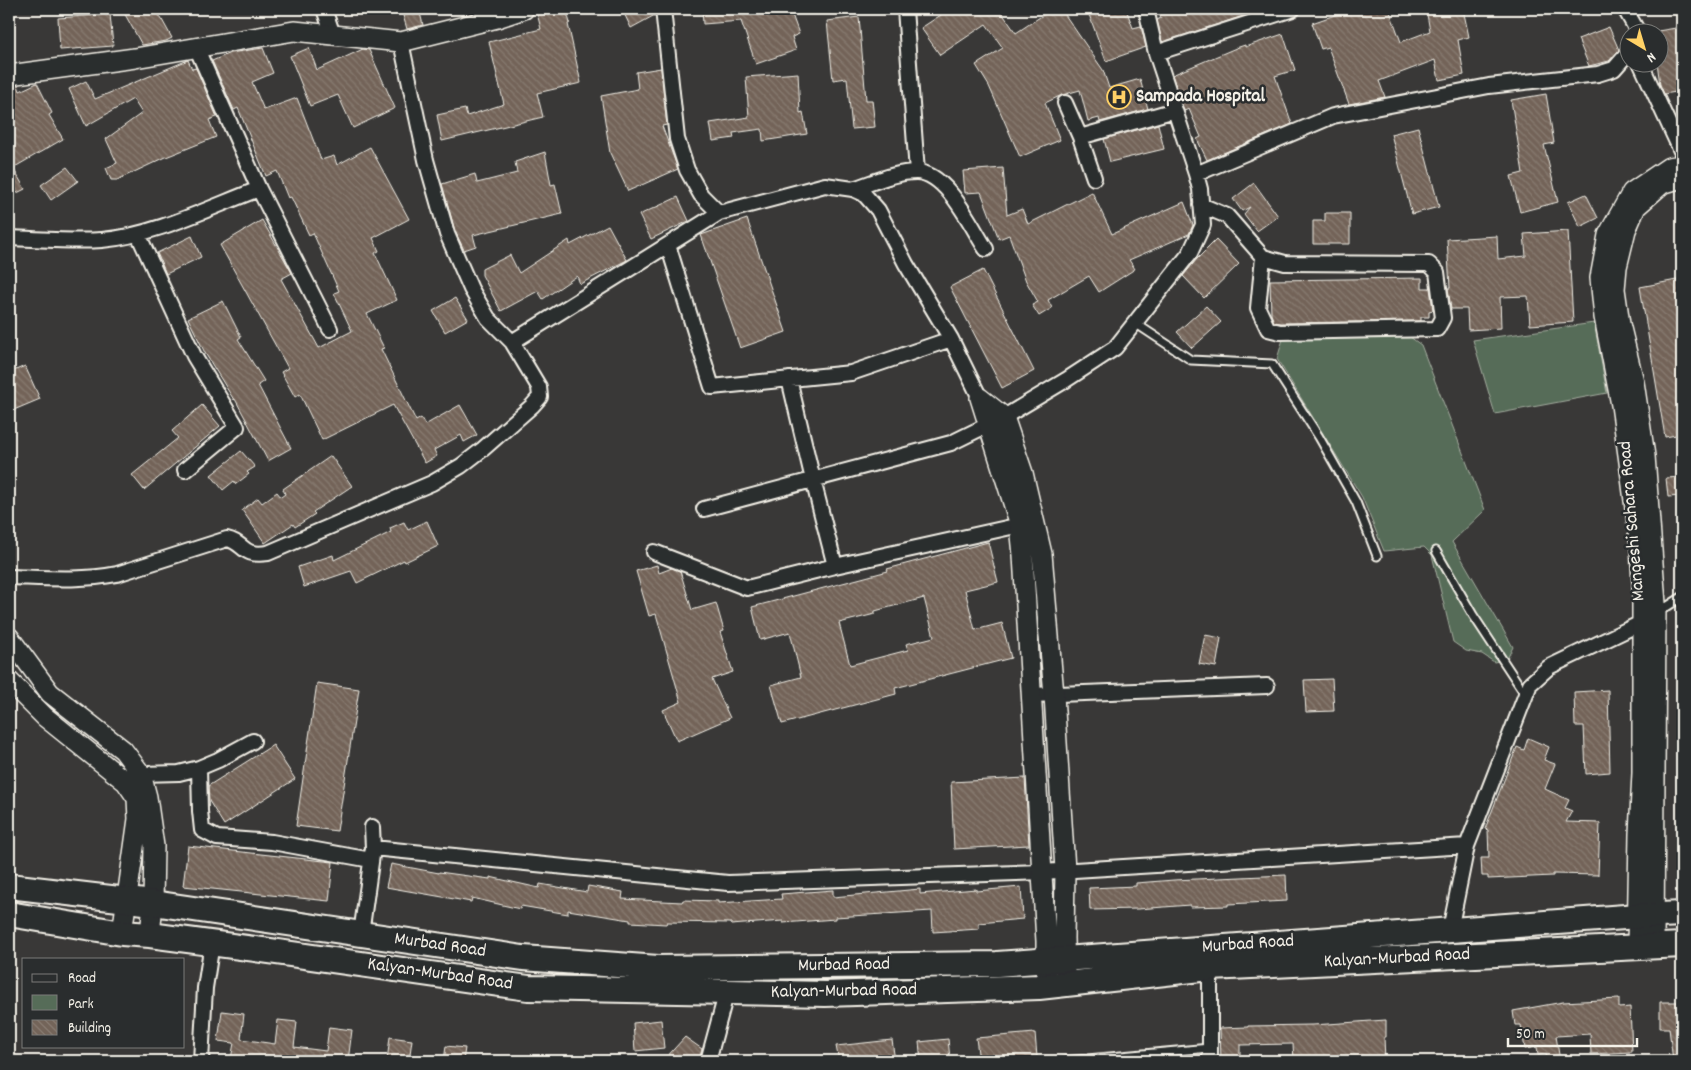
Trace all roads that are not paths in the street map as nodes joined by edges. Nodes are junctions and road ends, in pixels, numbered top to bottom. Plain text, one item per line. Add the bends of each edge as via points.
1 (324, 9) edge
2 (524, 9) edge
3 (663, 9) edge
4 (1146, 9) edge
5 (1293, 9) edge
6 (1624, 9) edge
7 (908, 10) edge
8 (1634, 22) edge
9 (333, 35) junction
10 (401, 42) junction
11 (196, 47) junction
12 (1156, 53) junction
13 (1618, 64) edge
14 (1645, 72) edge
15 (9, 75) edge
16 (1065, 103) dead end
17 (1175, 110) junction
18 (1080, 137) junction
19 (1682, 153) edge
20 (1682, 165) edge
21 (917, 172) junction
22 (1196, 174) junction
23 (1094, 178) dead end
24 (1682, 178) edge
25 (259, 189) junction
26 (853, 189) junction
27 (1201, 205) junction
28 (719, 213) junction
29 (138, 234) junction
30 (10, 238) dead end
31 (668, 245) junction
32 (986, 249) dead end
33 (1263, 258) junction
34 (1135, 323) junction
35 (330, 329) dead end
36 (951, 339) junction
37 (512, 342) junction
38 (789, 379) junction
39 (980, 398) joint
40 (996, 421) junction
41 (185, 470) dead end
42 (813, 480) junction
43 (704, 509) dead end
44 (1027, 524) junction
45 (1436, 551) dead end
46 (654, 552) dead end
47 (1377, 556) dead end
48 (835, 566) junction
49 (9, 577) edge
50 (1682, 597) edge
51 (1649, 618) junction
52 (9, 637) edge
53 (9, 681) edge
54 (1267, 686) dead end
55 (1054, 694) junction
56 (1526, 694) junction
57 (1032, 696) junction
58 (81, 718) junction
59 (68, 735) junction
60 (253, 741) dead end
61 (199, 768) junction
62 (141, 774) junction
63 (372, 827) dead end
64 (1467, 846) junction
65 (372, 854) junction
66 (1065, 870) junction
67 (1042, 872) junction
68 (9, 886) edge
69 (126, 900) junction
70 (153, 903) junction
71 (9, 914) edge
72 (1682, 914) edge
73 (1646, 915) junction
74 (1450, 930) junction
75 (122, 933) junction
76 (360, 934) junction
77 (150, 935) junction
78 (212, 943) junction
79 (1682, 945) edge
80 (1646, 947) junction
81 (1210, 958) junction
82 (1055, 960) junction
83 (729, 968) junction
84 (1056, 984) junction
85 (728, 992) junction
86 (1210, 1055) edge
87 (202, 1061) edge
88 (708, 1061) edge
89 (1066, 1061) edge

1 - 9 street
2 - 10 street
3 - 28 street via 677,139 687,170 701,195
4 - 12 street
5 - 12 street
6 - 8 street
7 - 21 street
9 - 10 street
9 - 11 street via 294,31
10 - 37 street via 426,160 447,234 471,289 488,318
11 - 15 street
11 - 25 street
12 - 17 street
13 - 22 street via 1598,74 1489,86 1333,116
14 - 19 street
16 - 18 street
17 - 18 street
17 - 22 street
18 - 23 street
20 - 51 street, Mangeshi Sahara Road via 1669,167 1632,192 1608,235 1600,278 1621,405
21 - 26 street
21 - 32 street via 932,177 948,189
22 - 27 street
24 - 51 street, Mangeshi Sahara Road via 1662,184 1636,207 1626,230 1615,289 1645,456
25 - 29 street
25 - 35 street
26 - 28 street via 825,185
26 - 36 street via 864,194 878,210
27 - 33 street via 1227,216
27 - 34 street via 1203,225 1190,253
28 - 31 street
29 - 30 street via 102,240
29 - 41 street via 194,356 238,427
31 - 37 street
31 - 38 street via 712,387
33 - 33 street via 1285,263 1429,264 1437,272 1443,318 1437,329 1280,332 1268,329 1258,308
34 - 40 street via 1115,348
34 - 47 lane via 1191,360 1272,364 1356,502
36 - 38 street via 851,374
36 - 39 street
37 - 49 street via 539,387 540,397 483,449 432,483 268,552 248,552 227,539 98,578
38 - 42 street
39 - 40 street
40 - 42 street via 951,443
40 - 44 street
42 - 43 street
42 - 48 street
44 - 48 street
44 - 55 street via 1042,554
44 - 57 street via 1023,555
45 - 56 lane via 1473,615
46 - 48 street via 747,588
50 - 51 lane
51 - 56 street via 1549,667 1530,684
51 - 73 street, Mangeshi Sahara Road via 1642,773
52 - 58 street via 50,694
53 - 59 street
54 - 55 street
55 - 57 street
55 - 66 street
56 - 64 street
57 - 67 street
58 - 59 street
58 - 62 street via 123,750
59 - 69 street via 126,782 137,798 138,820
60 - 61 street
61 - 62 street via 178,773
61 - 65 street via 202,830 217,838
62 - 70 street via 154,846
63 - 65 street
64 - 66 street
64 - 74 street
65 - 67 street via 728,883
65 - 76 street
66 - 67 street
66 - 82 street
67 - 82 street
68 - 69 highway, Murbad Road
69 - 70 highway, Murbad Road
69 - 75 street
70 - 76 highway, Murbad Road
70 - 77 street
71 - 75 highway, Kalyan-Murbad Road
72 - 73 highway, Murbad Road
73 - 74 highway, Murbad Road
73 - 80 street, Mangeshi Sahara Road
74 - 81 highway, Murbad Road
75 - 77 highway, Kalyan-Murbad Road
76 - 83 highway, Murbad Road via 523,958 658,968
77 - 78 highway, Kalyan-Murbad Road
78 - 85 highway, Kalyan-Murbad Road via 528,988
78 - 87 street via 205,988
79 - 80 highway, Kalyan-Murbad Road
80 - 81 highway, Kalyan-Murbad Road
81 - 82 highway, Murbad Road
81 - 84 highway, Kalyan-Murbad Road
81 - 86 street
82 - 83 highway, Murbad Road via 998,964
82 - 84 street
83 - 85 street
84 - 85 highway, Kalyan-Murbad Road via 825,994
85 - 88 street
86 - 89 lane

